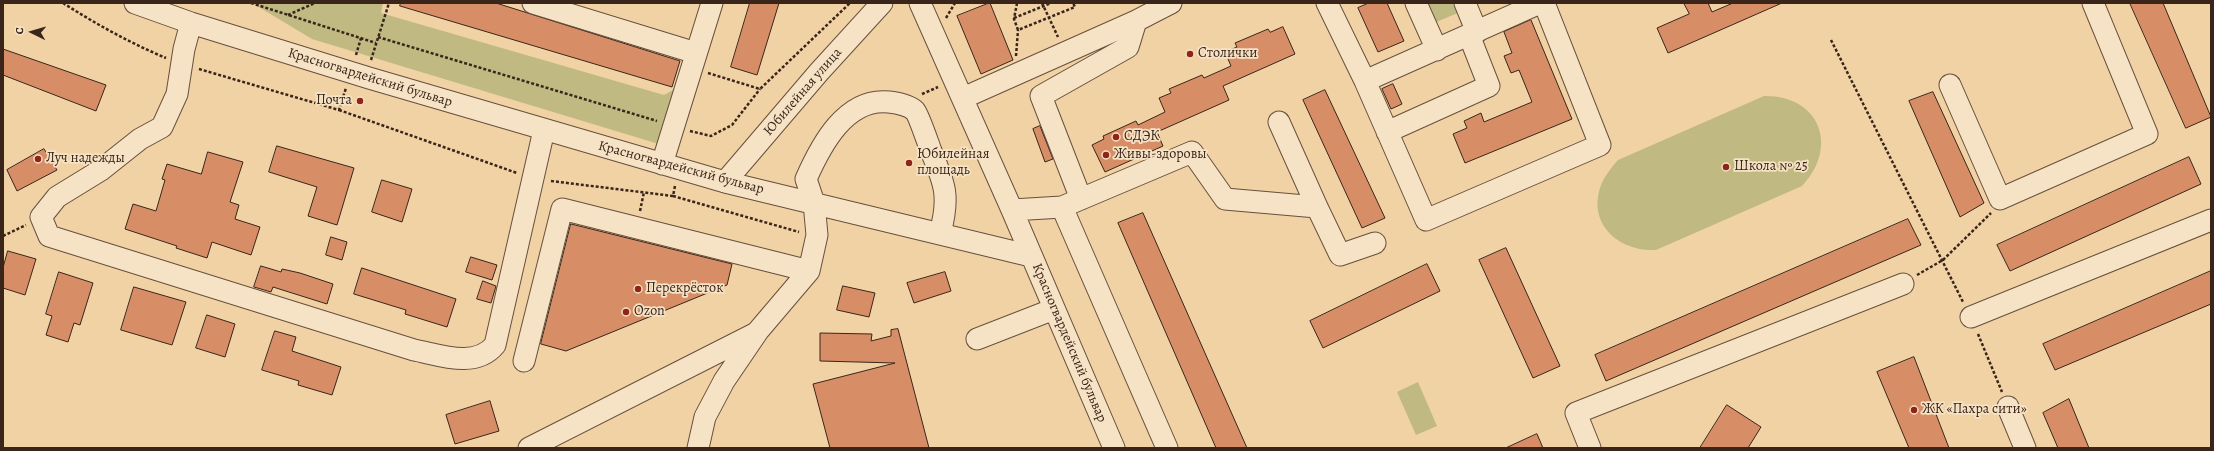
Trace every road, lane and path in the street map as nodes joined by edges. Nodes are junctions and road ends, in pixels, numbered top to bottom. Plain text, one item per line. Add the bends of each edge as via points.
1 (63, 3) edge
2 (136, 3) edge
3 (251, 3) edge
4 (315, 3) edge
5 (389, 3) edge
6 (532, 3) edge
7 (712, 3) edge
8 (850, 3) edge
9 (882, 3) edge
10 (920, 3) edge
11 (955, 3) edge
12 (1017, 3) edge
13 (1051, 3) edge
14 (1073, 3) edge
15 (1171, 3) edge
16 (1327, 3) edge
17 (1416, 3) edge
18 (1465, 3) edge
19 (1540, 3) edge
20 (1544, 3) edge
21 (2093, 3) edge
22 (1043, 5) edge
23 (288, 15) junction
24 (1049, 17) junction
25 (1014, 19) junction
26 (1136, 21) junction
27 (191, 23) junction
28 (941, 24) dead end
29 (1018, 30) junction
30 (1473, 33) junction
31 (378, 37) junction
32 (361, 38) junction
33 (1831, 40) dead end
34 (376, 43) junction
35 (1437, 50) junction
36 (1065, 53) junction
37 (694, 60) junction
38 (182, 64) junction
39 (358, 74) junction
40 (1016, 75) junction
41 (1365, 81) junction
42 (1950, 86) dead end
43 (760, 89) junction
44 (963, 98) junction
45 (1279, 122) dead end
46 (680, 128) junction
47 (544, 130) junction
48 (1387, 132) junction
49 (662, 164) junction
50 (725, 182) junction
51 (673, 196) dead end
52 (2000, 199) junction
53 (1072, 203) junction
54 (814, 204) junction
55 (1317, 207) junction
56 (1012, 210) junction
57 (41, 218) junction
58 (2211, 220) edge
59 (940, 233) junction
60 (3, 236) edge
61 (816, 237) junction
62 (1375, 243) dead end
63 (1031, 256) junction
64 (1943, 260) junction
65 (809, 271) junction
66 (1903, 284) joint
67 (1054, 309) junction
68 (1971, 317) junction
69 (758, 332) junction
70 (977, 339) dead end
71 (524, 361) dead end
72 (2008, 407) joint
73 (529, 448) edge
74 (698, 448) edge
75 (1114, 448) edge
76 (1167, 448) edge
77 (1590, 448) edge
78 (2025, 448) edge

1 - 38 path via 92,22 140,47
2 - 27 street, Красногвардейский бульвар
3 - 23 path
4 - 23 path
5 - 31 path
6 - 37 street
7 - 37 street
8 - 43 path
9 - 50 street, Юбилейная улица
10 - 44 street
11 - 28 path
12 - 25 path
13 - 22 path
14 - 24 path via 1075,7
15 - 26 street
16 - 41 street
17 - 35 street
18 - 30 street
19 - 30 street
20 - 48 street via 1600,145 1426,220
21 - 52 street via 2147,134
22 - 24 path
22 - 25 path
23 - 32 path
24 - 29 path
24 - 36 path
25 - 29 path
26 - 36 street
26 - 53 street via 1128,47 1041,96
27 - 38 street
27 - 39 street, Красногвардейский бульвар
29 - 40 path
30 - 35 street
30 - 48 street via 1489,86
31 - 34 path
31 - 46 path
32 - 34 path
32 - 39 path
33 - 64 path
34 - 39 path
35 - 41 street
36 - 40 street
37 - 43 path
37 - 46 street
38 - 39 path via 339,110
38 - 57 street via 176,94 162,127 140,139 101,170 58,197
39 - 47 street, Красногвардейский бульвар
40 - 44 street
41 - 48 street
42 - 52 street
43 - 46 path via 732,125 711,136
44 - 56 street
45 - 55 street
46 - 49 street
47 - 49 street, Красногвардейский бульвар
47 - 57 street via 495,345 488,354 475,359 414,350 49,236
49 - 50 street, Красногвардейский бульвар
50 - 54 street, Красногвардейский бульвар
51 - 61 path
52 - 64 path via 1989,216
53 - 55 street via 1192,152 1224,199
53 - 56 street
53 - 76 street
54 - 59 street, Красногвардейский бульвар
54 - 59 street via 806,179 819,150 844,118 865,104 882,101 899,103 915,111 944,182 946,210
54 - 61 street
55 - 62 street via 1340,254
56 - 63 street
57 - 60 path
58 - 68 street
59 - 63 street, Красногвардейский бульвар
61 - 65 street
63 - 67 street, Красногвардейский бульвар
64 - 66 path
64 - 68 path
65 - 69 street
65 - 71 street via 562,209
66 - 77 street via 1576,413
67 - 70 street
67 - 75 street, Красногвардейский бульвар
68 - 72 path
69 - 73 street
69 - 74 street via 724,381 705,417
72 - 78 street

